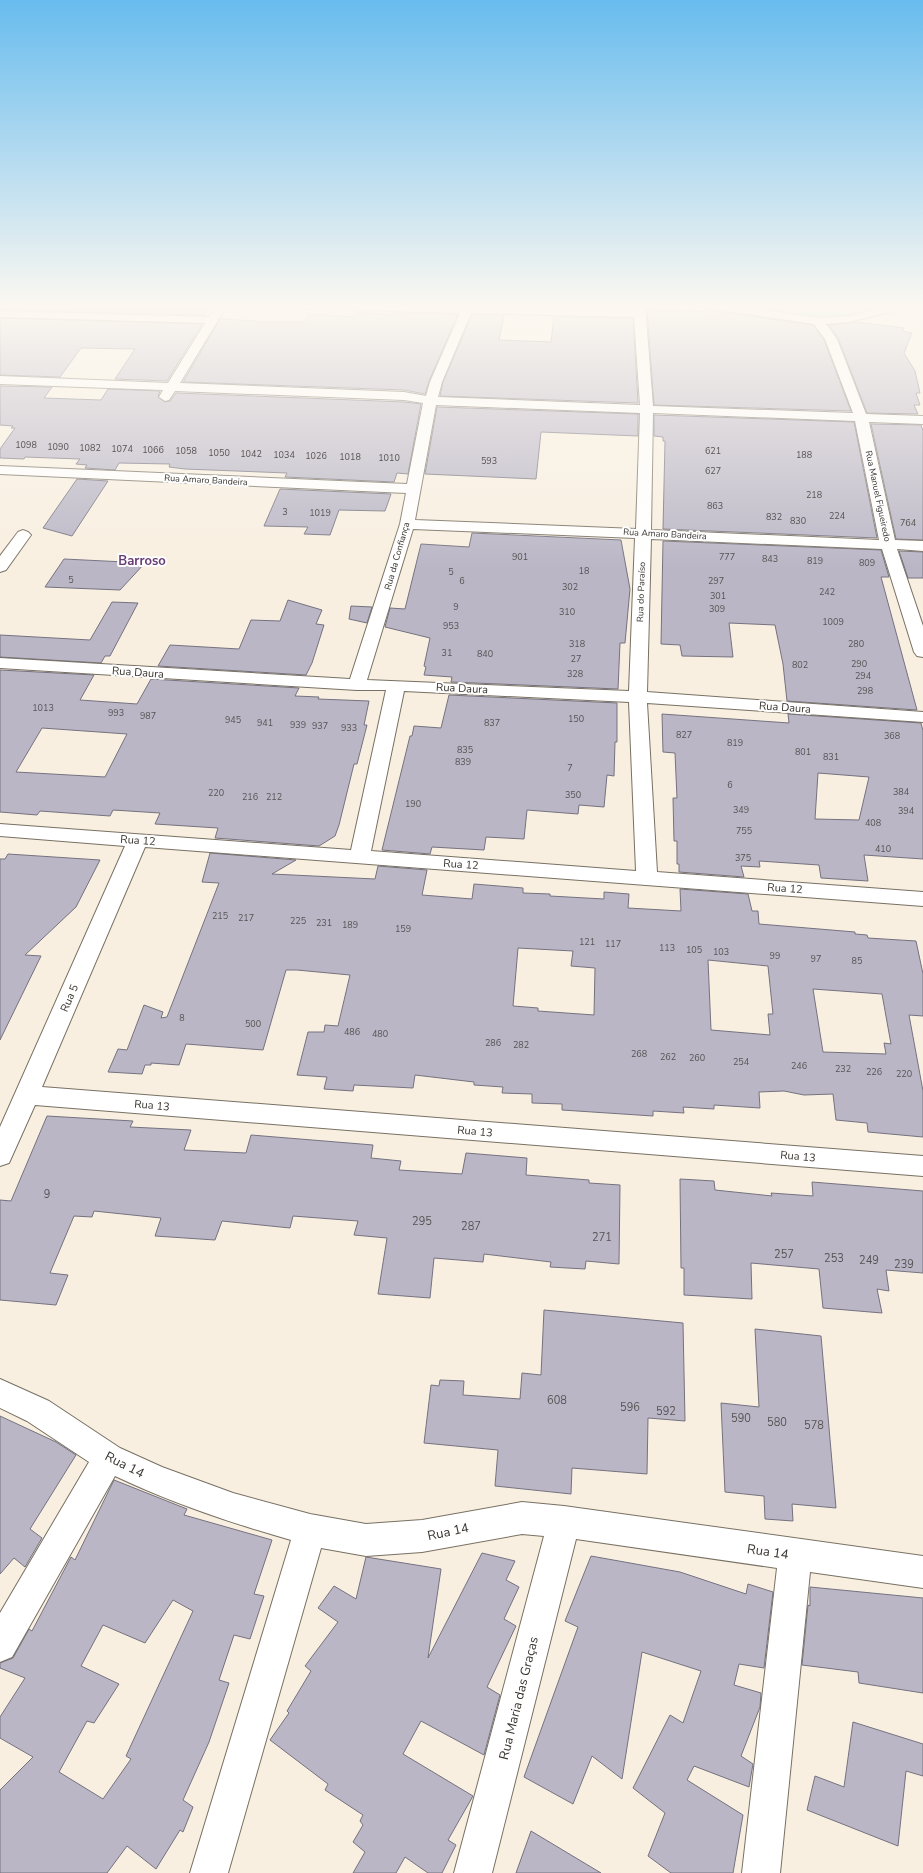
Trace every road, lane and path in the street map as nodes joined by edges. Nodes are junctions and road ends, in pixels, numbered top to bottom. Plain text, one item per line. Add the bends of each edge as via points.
1 (176, 392) edge
2 (434, 392) edge
3 (647, 392) edge
4 (852, 392) edge
5 (432, 401) junction
6 (648, 409) junction
7 (861, 417) junction
8 (923, 420) edge
9 (0, 470) edge
10 (412, 489) junction
11 (407, 524) junction
12 (643, 532) junction
13 (23, 535) dead end
14 (888, 544) junction
15 (923, 546) edge
16 (0, 567) edge
17 (923, 652) edge
18 (0, 663) edge
19 (358, 685) junction
20 (396, 685) junction
21 (638, 697) junction
22 (923, 716) edge
23 (0, 830) edge
24 (138, 840) junction
25 (360, 857) junction
26 (647, 878) junction
27 (923, 899) edge
28 (28, 1095) junction
29 (0, 1156) edge
30 (923, 1166) edge
31 (0, 1393) edge
32 (109, 1458) junction
33 (564, 1522) junction
34 (310, 1530) junction
35 (795, 1555) junction
36 (923, 1572) edge
37 (0, 1645) edge
38 (210, 1873) edge
39 (473, 1873) edge
40 (761, 1873) edge

1 - 5 street via 385,404
2 - 5 street, Rua da Confiança
3 - 6 street, Rua do Paraíso
4 - 7 street, Rua Manuel Figueiredo
5 - 6 street
5 - 10 street, Rua da Confiança via 428,409
6 - 7 street
6 - 12 street, Rua do Paraíso
7 - 8 street
7 - 14 street, Rua Manuel Figueiredo
9 - 10 street, Rua Amaro Bandeira
10 - 11 street, Rua da Confiança
11 - 12 street, Rua Amaro Bandeira
11 - 19 street, Rua da Confiança
12 - 14 street, Rua Amaro Bandeira
12 - 21 street, Rua do Paraíso
13 - 16 street
14 - 15 street, Rua Amaro Bandeira
14 - 17 street, Rua Manuel Figueiredo
18 - 19 street, Rua Daura
19 - 20 street, Rua Daura
20 - 21 street, Rua Daura
20 - 25 street
21 - 22 street, Rua Daura
21 - 26 street, Rua do Paraíso
23 - 24 street, Rua 12
24 - 25 street, Rua 12
24 - 28 street, Rua 5
25 - 26 street, Rua 12
26 - 27 street, Rua 12
28 - 29 street, Rua 5
28 - 30 street, Rua 13
31 - 32 street, Rua 14 via 38,1412
32 - 34 street, Rua 14 via 155,1479 233,1508
32 - 37 street
33 - 34 street, Rua 14 via 522,1518 422,1536 366,1540
33 - 35 street, Rua 14
33 - 39 street, Rua Maria das Graças
34 - 38 street
35 - 36 street, Rua 14
35 - 40 street

